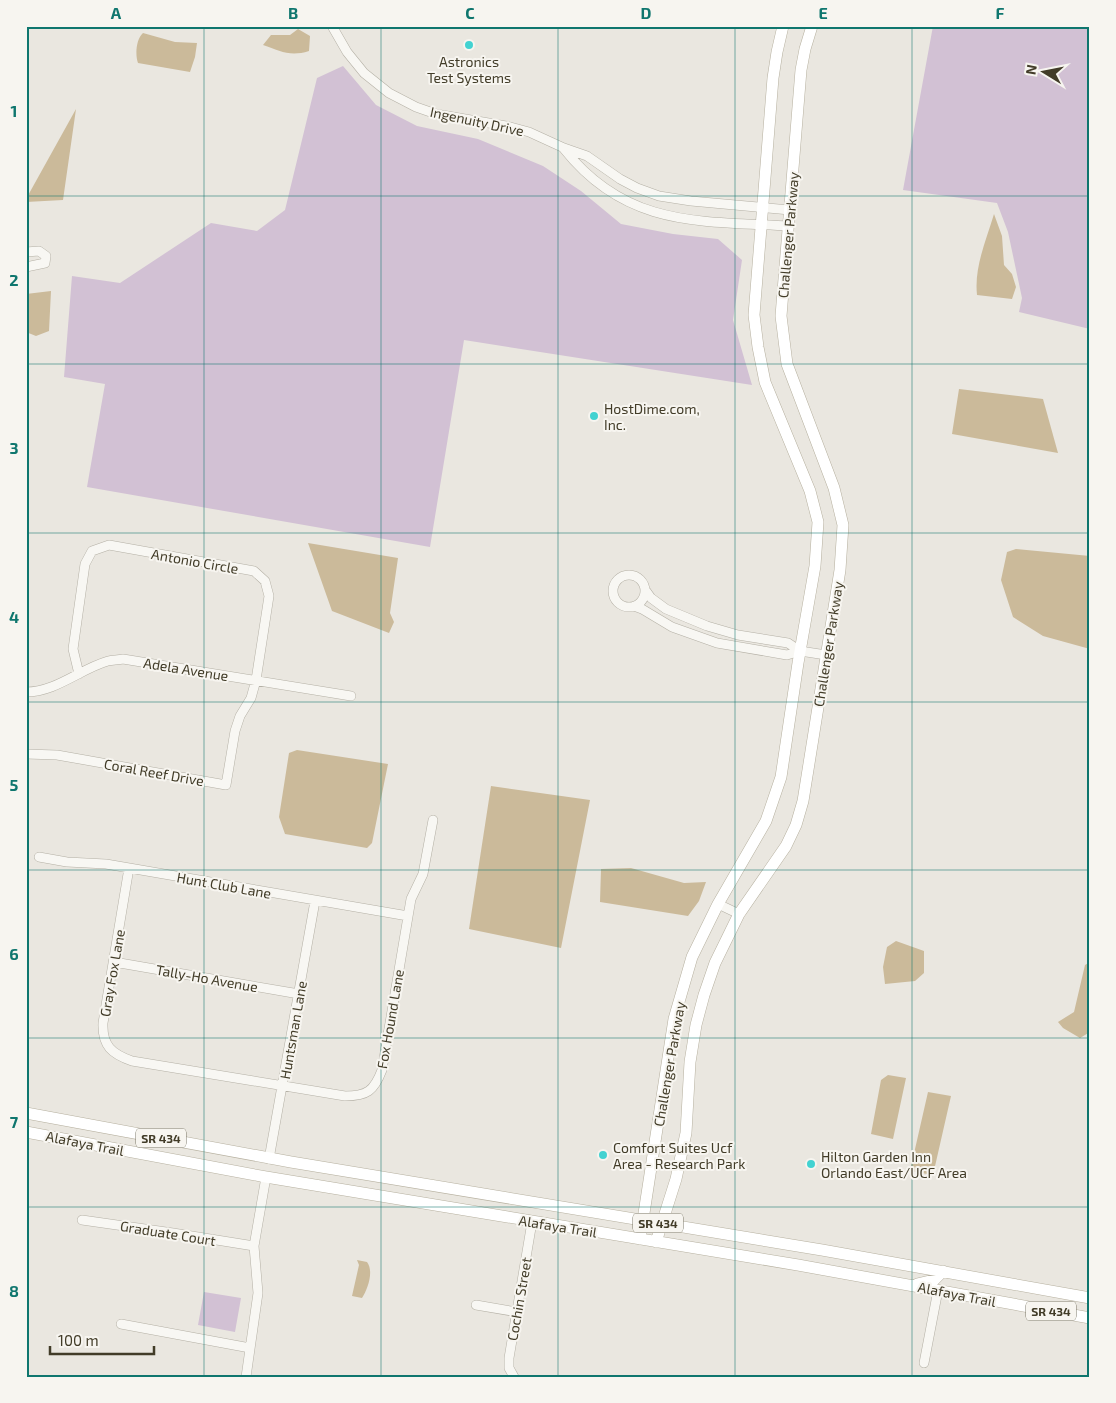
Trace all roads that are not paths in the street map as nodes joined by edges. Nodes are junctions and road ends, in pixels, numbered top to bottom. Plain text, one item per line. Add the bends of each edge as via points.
1 (332, 26) edge
2 (783, 26) edge
3 (808, 27) edge
4 (564, 148) junction
5 (763, 207) junction
6 (790, 210) junction
7 (762, 224) junction
8 (789, 226) junction
9 (26, 252) edge
10 (26, 267) edge
11 (646, 591) junction
12 (634, 606) junction
13 (800, 651) junction
14 (826, 655) junction
15 (79, 674) junction
16 (256, 680) junction
17 (26, 692) edge
18 (351, 696) dead end
19 (234, 731) joint
20 (26, 754) edge
21 (433, 820) dead end
22 (39, 857) dead end
23 (130, 868) junction
24 (315, 901) junction
25 (718, 904) junction
26 (738, 914) junction
27 (408, 916) junction
28 (114, 962) junction
29 (299, 994) junction
30 (283, 1086) junction
31 (26, 1113) edge
32 (26, 1132) edge
33 (269, 1158) junction
34 (291, 1162) junction
35 (241, 1172) junction
36 (266, 1177) junction
37 (82, 1220) dead end
38 (643, 1220) junction
39 (532, 1222) junction
40 (661, 1223) junction
41 (640, 1239) junction
42 (656, 1242) junction
43 (254, 1246) junction
44 (943, 1271) junction
45 (969, 1276) junction
46 (913, 1285) junction
47 (938, 1290) junction
48 (1090, 1298) edge
49 (476, 1305) dead end
50 (517, 1312) junction
51 (1090, 1318) edge
52 (121, 1324) dead end
53 (250, 1348) junction
54 (924, 1363) dead end
55 (513, 1376) edge
56 (246, 1377) edge

1 - 4 street, Ingenuity Drive via 358,66 377,84 402,100 436,114 518,129
2 - 5 main road, Challenger Parkway via 774,65
3 - 6 main road, Challenger Parkway via 801,70
4 - 5 street, Ingenuity Drive via 586,156 637,188 659,196
4 - 7 street, Ingenuity Drive via 597,182 648,211 684,218
5 - 6 street, Ingenuity Drive
5 - 7 main road, Challenger Parkway
6 - 8 main road, Challenger Parkway
7 - 8 street, Ingenuity Drive
7 - 13 main road, Challenger Parkway via 754,315 758,347 765,382 810,491 818,522 815,566
8 - 14 main road, Challenger Parkway via 781,316 787,364 834,488 843,525 840,570
9 - 10 street via 39,251 46,256 45,264
11 - 12 street via 642,601
11 - 12 street via 635,575 626,574 618,579 613,588 615,599 623,606
11 - 13 street via 666,609 689,620 722,631 788,643
12 - 13 street via 681,630 717,643 787,655
13 - 14 street
13 - 25 main road, Challenger Parkway via 781,777 766,821
14 - 26 main road, Challenger Parkway via 808,775 796,825 786,846
15 - 16 street, Adela Avenue via 108,661 124,659
15 - 16 street, Antonio Circle via 73,649 86,564 92,551 109,545 254,571 265,581 269,596
15 - 17 street, Adela Avenue via 37,692
16 - 18 street, Adela Avenue
16 - 19 street, Antonio Circle via 251,698
19 - 20 street, Coral Reef Drive via 226,785 57,755
21 - 27 street, Fox Hound Lane via 423,874 413,893
22 - 23 street, Hunt Club Lane
23 - 24 street, Hunt Club Lane
23 - 28 street, Gray Fox Lane
24 - 27 street, Hunt Club Lane
24 - 29 street, Huntsman Lane
25 - 26 street
25 - 38 main road, Challenger Parkway via 692,957 674,1019
26 - 40 main road, Challenger Parkway via 715,963 696,1025 690,1062 686,1133 676,1179
27 - 30 street, Fox Hound Lane via 382,1070 373,1088 365,1094 345,1096
28 - 29 street, Tally-Ho Avenue
28 - 30 street, Gray Fox Lane via 102,1032 116,1055 132,1061
29 - 30 street, Huntsman Lane
30 - 33 street, Huntsman Lane
31 - 33 main road, Alafaya Trail / SR 434
32 - 35 main road, Alafaya Trail / SR 434
33 - 34 main road, Alafaya Trail / SR 434
33 - 35 main road via 263,1166
34 - 36 main road via 274,1168
34 - 38 main road, Alafaya Trail / SR 434
35 - 36 main road, Alafaya Trail / SR 434
36 - 39 main road, Alafaya Trail / SR 434
36 - 43 street
37 - 43 street, Graduate Court
38 - 40 main road, Alafaya Trail / SR 434
38 - 41 main road, Challenger Parkway
39 - 41 main road, Alafaya Trail / SR 434
39 - 50 street, Cochin Street
40 - 42 main road, Challenger Parkway
40 - 44 main road, Alafaya Trail / SR 434
41 - 42 main road, Alafaya Trail / SR 434
42 - 46 main road, Alafaya Trail / SR 434
43 - 53 street via 258,1293
44 - 45 main road, Alafaya Trail / SR 434
44 - 46 main road via 934,1280
45 - 47 main road via 949,1281
45 - 48 main road, Alafaya Trail / SR 434
46 - 47 main road, Alafaya Trail / SR 434
47 - 51 main road, Alafaya Trail / SR 434
47 - 54 street
49 - 50 street
50 - 55 street, Cochin Street via 508,1358
52 - 53 street
53 - 56 street

